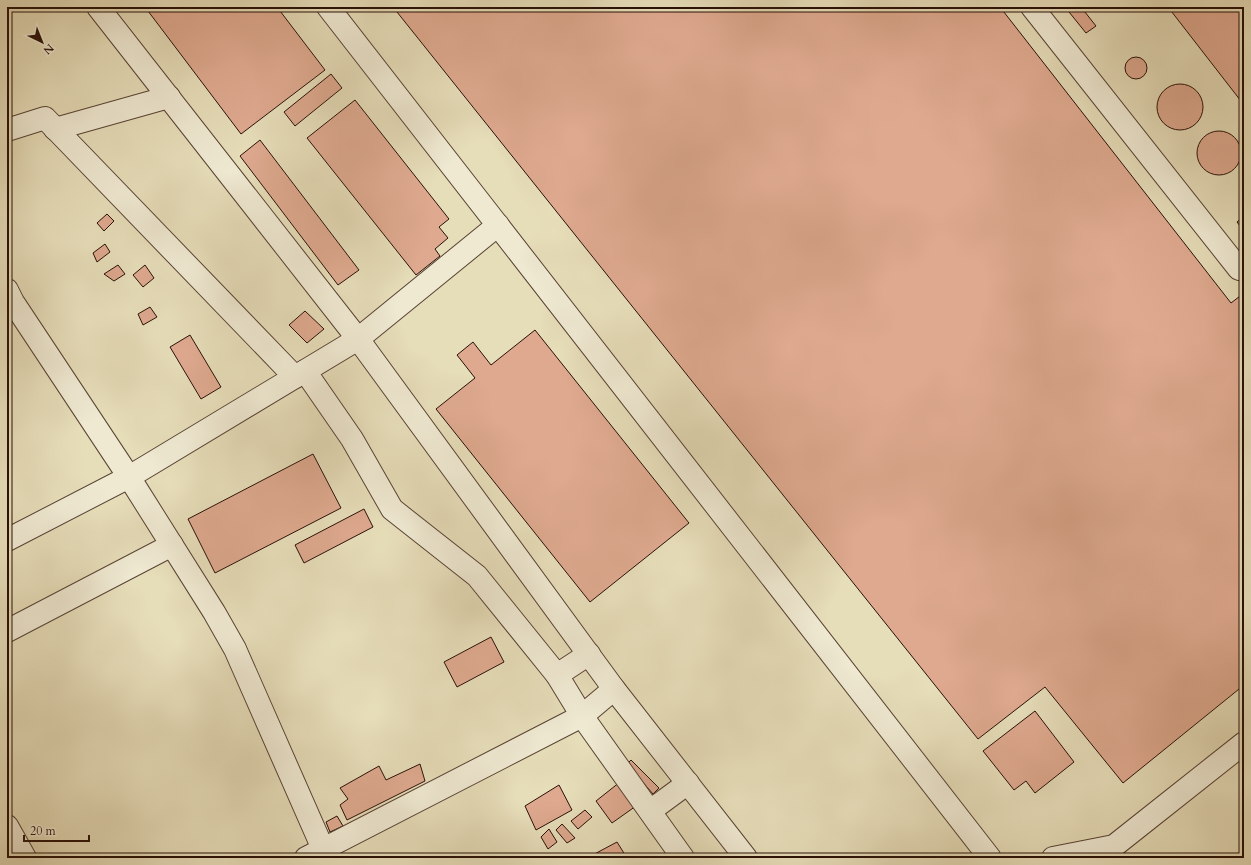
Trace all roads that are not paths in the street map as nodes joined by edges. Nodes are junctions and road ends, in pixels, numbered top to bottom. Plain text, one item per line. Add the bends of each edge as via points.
1 (98, 7) edge
2 (328, 7) edge
3 (1032, 7) edge
4 (169, 98) junction
5 (55, 129) junction
6 (7, 130) edge
7 (498, 225) junction
8 (1242, 270) edge
9 (7, 290) edge
10 (358, 339) junction
11 (300, 374) junction
12 (129, 477) junction
13 (7, 540) edge
14 (172, 545) junction
15 (7, 631) edge
16 (589, 654) junction
17 (557, 675) junction
18 (614, 689) junction
19 (582, 716) junction
20 (1244, 743) edge
21 (688, 783) junction
22 (650, 812) junction
23 (7, 826) edge
24 (319, 855) edge
25 (25, 858) edge
26 (683, 858) edge
27 (746, 858) edge
28 (990, 858) edge
29 (1053, 858) edge

1 - 4 street
2 - 7 street
3 - 8 street
4 - 5 street
4 - 10 street
5 - 6 street via 45,118
5 - 11 street
7 - 10 street
7 - 28 street
9 - 12 street
10 - 11 street
10 - 16 street
11 - 12 street
11 - 17 street via 352,439 392,508 477,576
12 - 13 street
12 - 14 street
14 - 15 street
14 - 24 street via 235,650
16 - 17 street
16 - 18 street
17 - 19 street
18 - 19 street
18 - 21 street
19 - 22 street
19 - 24 street
20 - 29 street via 1114,846
21 - 22 street
21 - 27 street
22 - 26 street
23 - 25 street

